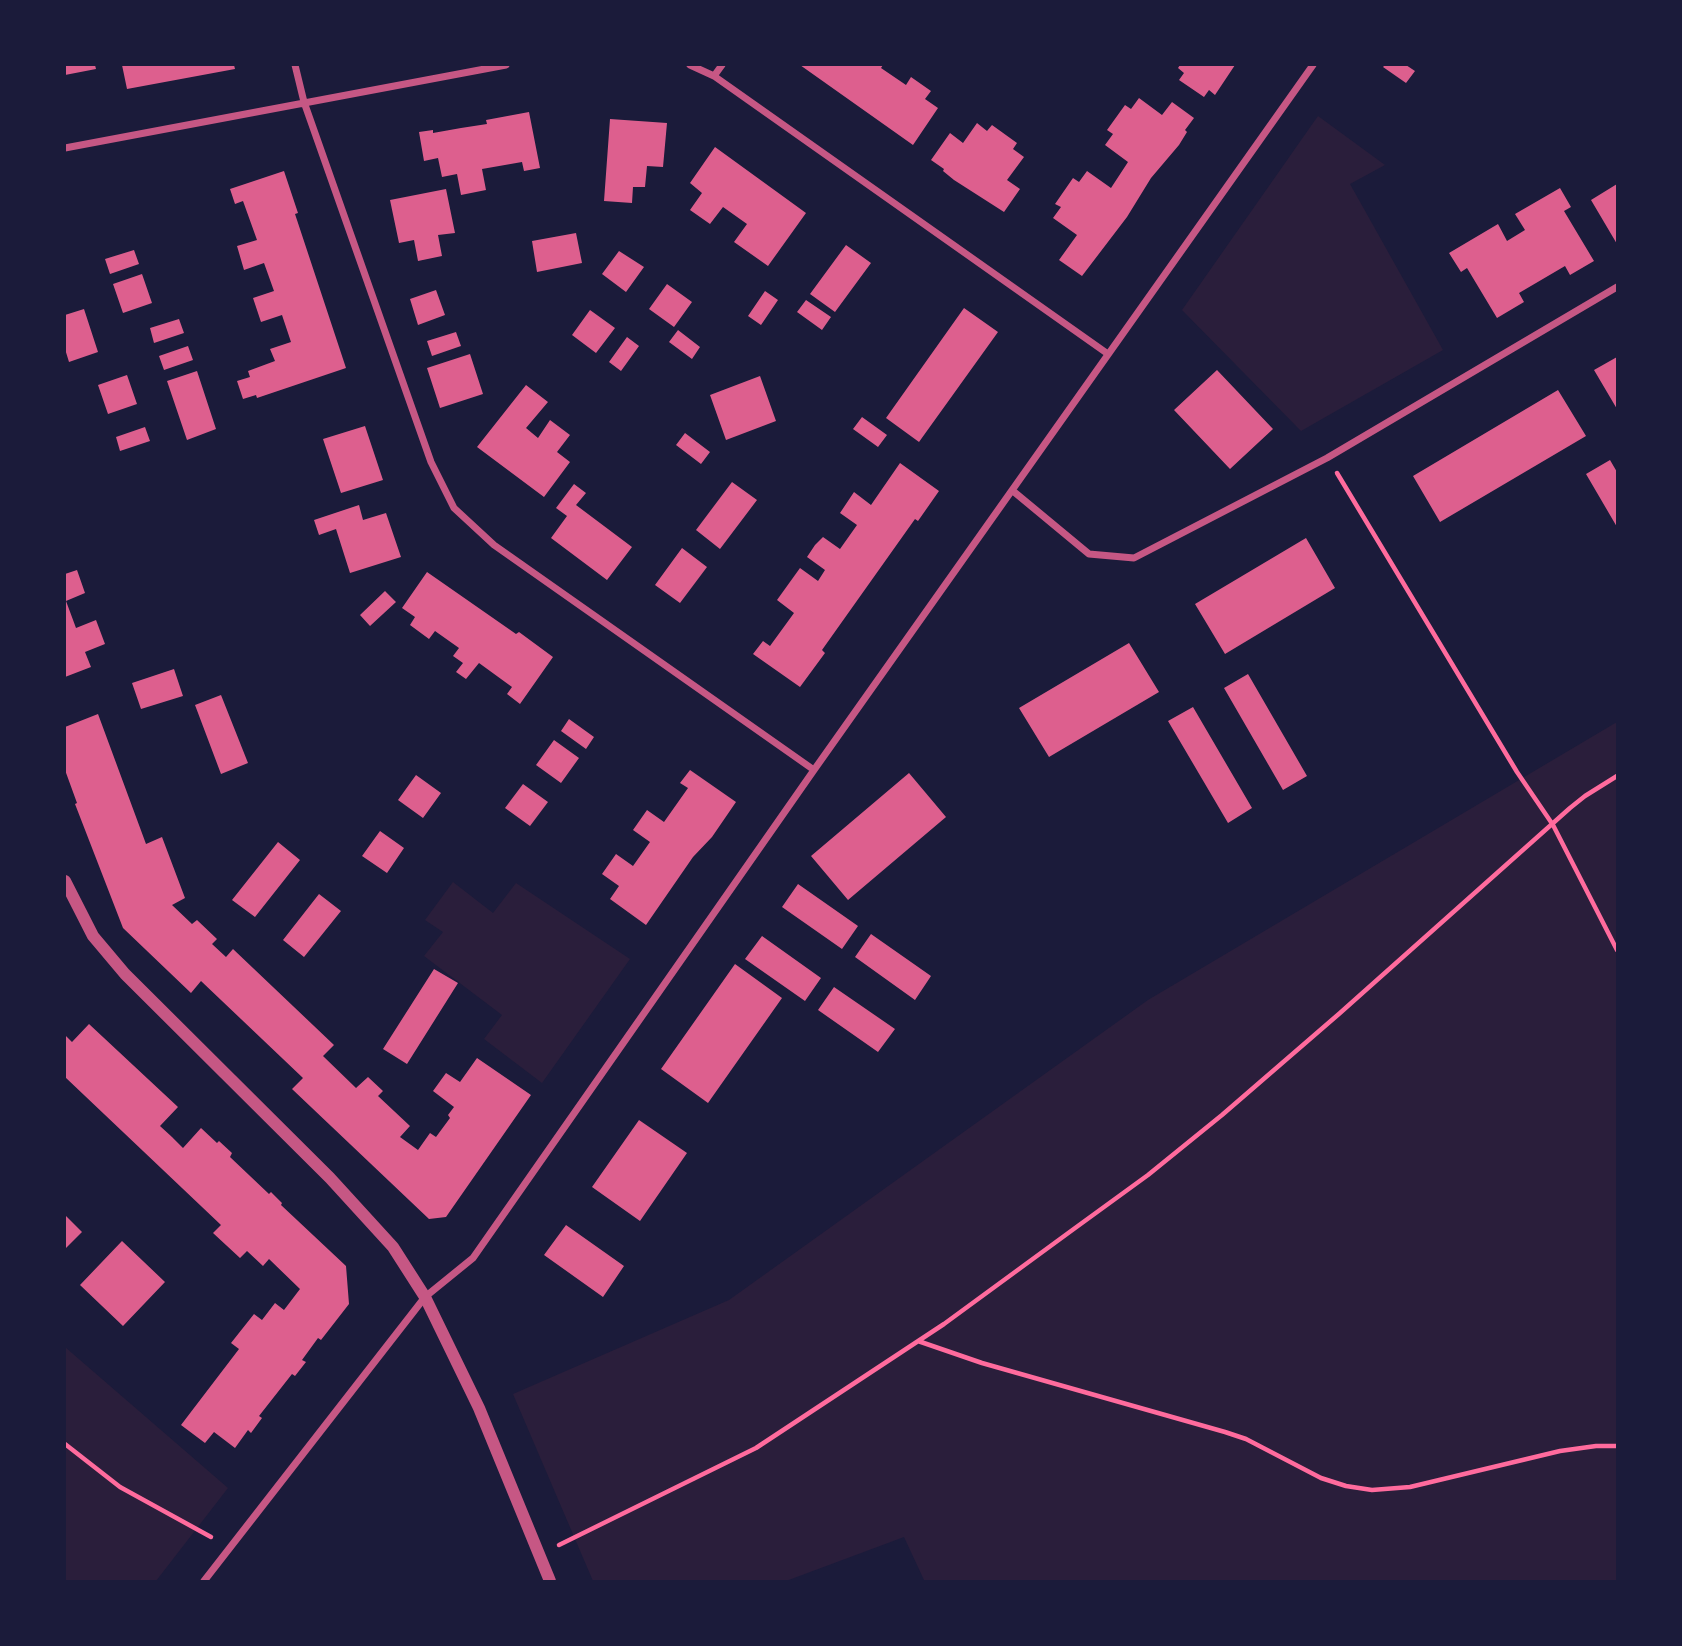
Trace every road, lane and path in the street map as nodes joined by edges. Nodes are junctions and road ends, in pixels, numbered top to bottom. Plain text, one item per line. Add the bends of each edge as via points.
1 (295, 65) edge
2 (506, 65) edge
3 (690, 65) edge
4 (722, 65) edge
5 (1313, 65) edge
6 (714, 76) junction
7 (304, 102) junction
8 (65, 148) edge
9 (1617, 287) edge
10 (1108, 354) junction
11 (1327, 458) junction
12 (1013, 491) junction
13 (814, 770) junction
14 (1617, 776) edge
15 (1553, 825) junction
16 (65, 881) edge
17 (1617, 950) edge
18 (425, 1297) junction
19 (918, 1341) junction
20 (65, 1444) edge
21 (1617, 1446) edge
22 (229, 1548) junction
23 (539, 1555) junction
24 (204, 1581) edge
25 (550, 1581) edge

1 - 7 street
2 - 7 street
3 - 6 street
4 - 6 street
5 - 10 street
6 - 10 street
7 - 8 street
7 - 13 street via 431,462 454,508 494,545
9 - 11 street
10 - 12 street
11 - 12 street via 1134,558 1089,554
11 - 15 path
12 - 13 street
13 - 18 street via 473,1258
14 - 15 path via 1585,796
15 - 17 path
15 - 19 path via 1222,1115 1126,1191
16 - 18 street via 93,936 125,974 330,1178 393,1247
18 - 22 street
18 - 23 street via 479,1408
19 - 21 path via 1245,1439 1321,1478 1359,1488 1391,1490 1560,1451
19 - 23 path via 756,1448
20 - 22 path via 120,1487
22 - 24 street
23 - 25 street

